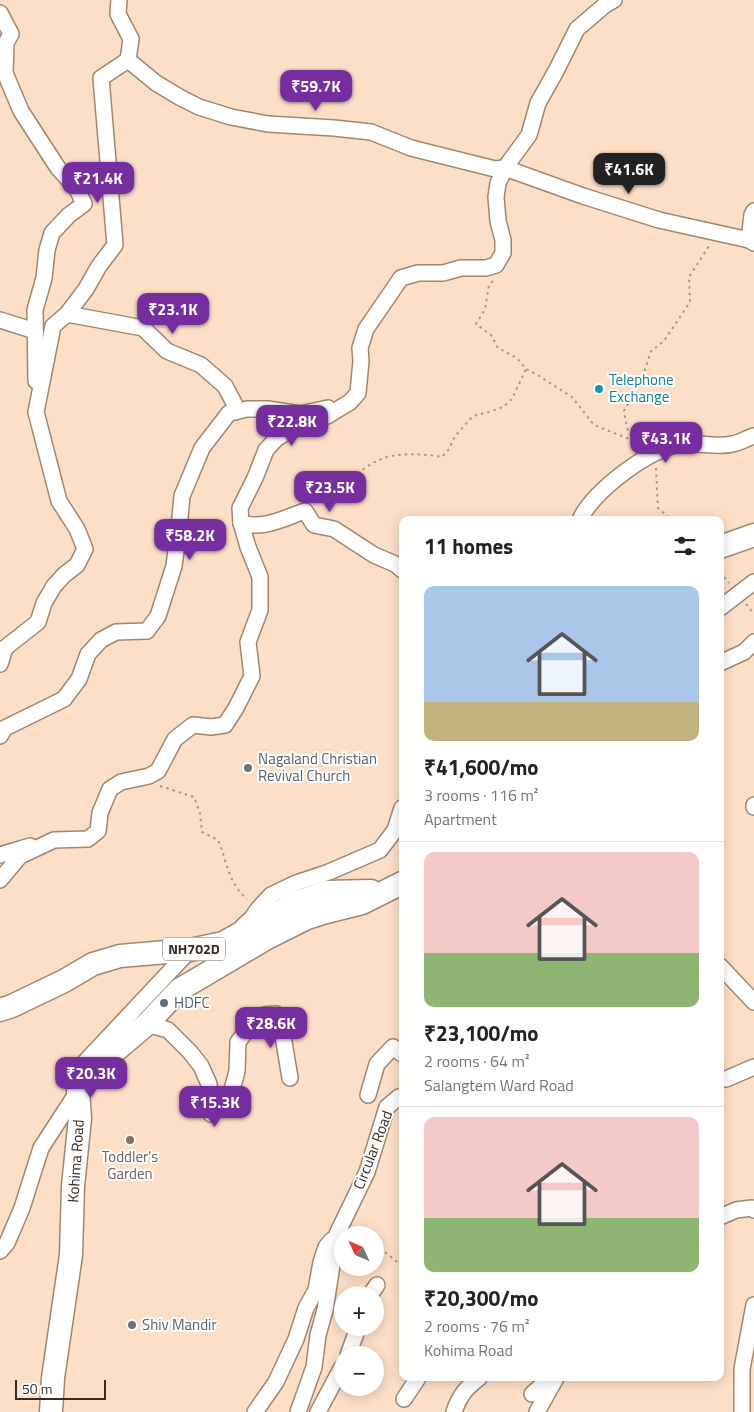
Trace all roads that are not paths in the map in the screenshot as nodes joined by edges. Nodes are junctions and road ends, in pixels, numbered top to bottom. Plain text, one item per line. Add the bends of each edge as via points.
1 (119, 0) edge
2 (614, 0) edge
3 (0, 13) edge
4 (128, 60) junction
5 (506, 168) junction
6 (754, 211) edge
7 (751, 241) edge
8 (67, 314) junction
9 (0, 320) edge
10 (35, 331) junction
11 (358, 393) junction
12 (36, 412) junction
13 (235, 412) junction
14 (754, 436) edge
15 (582, 516) edge
16 (241, 524) junction
17 (754, 536) edge
18 (724, 546) edge
19 (399, 567) edge
20 (754, 582) edge
21 (724, 605) edge
22 (754, 642) edge
23 (724, 661) edge
24 (0, 664) edge
25 (0, 736) edge
26 (399, 817) edge
27 (54, 840) junction
28 (0, 855) edge
29 (0, 880) edge
30 (395, 887) edge
31 (223, 943) junction
32 (190, 950) junction
33 (724, 970) edge
34 (754, 1002) edge
35 (0, 1010) edge
36 (147, 1024) junction
37 (399, 1052) edge
38 (754, 1067) edge
39 (290, 1078) dead end
40 (724, 1079) edge
41 (78, 1091) junction
42 (368, 1095) dead end
43 (399, 1097) edge
44 (754, 1210) edge
45 (724, 1215) edge
46 (341, 1226) edge
47 (334, 1238) edge
48 (0, 1251) edge
49 (334, 1253) edge
50 (754, 1305) edge
51 (334, 1381) edge
52 (416, 1381) edge
53 (475, 1381) edge
54 (547, 1381) edge
55 (554, 1381) edge
56 (564, 1381) edge
57 (532, 1394) dead end
58 (404, 1399) dead end
59 (50, 1410) edge
60 (255, 1412) edge
61 (298, 1412) edge
62 (318, 1412) edge
63 (454, 1412) edge
64 (537, 1412) edge
65 (549, 1412) edge
66 (742, 1412) edge

1 - 4 street via 118,14 130,39
2 - 5 street via 577,29 538,103 529,135
3 - 10 street via 11,34 6,43 5,73 21,111 58,168 78,189 84,204 52,233 36,310
4 - 5 street via 181,98 231,117 268,124 371,132 412,148 495,169
4 - 8 street via 101,78 116,245
5 - 7 street via 650,217
5 - 11 street via 498,183 496,197 503,253 496,265 443,273 418,273 401,278 366,329 360,348
6 - 7 street
8 - 12 street via 53,326
8 - 13 street via 143,328 167,351 200,366 225,386
9 - 10 street
10 - 12 street
11 - 13 street via 327,408 300,414 268,409
11 - 16 street via 327,416 287,432 266,450 240,508
12 - 24 street via 59,501 77,529 84,549 77,565 54,586 38,622 5,648
13 - 25 street via 229,413 202,448 182,496 174,566 158,616 148,631 116,632 101,640 88,654 79,679 64,699 5,728
14 - 15 street via 732,444 682,444 660,450 601,491
16 - 19 street via 251,527 269,524 305,511 314,525 334,529
16 - 27 street via 260,577 260,610 248,642 252,676 236,708 225,725 193,725 175,739 158,771 110,788 100,813 98,831 88,839
17 - 18 highway
20 - 21 street
22 - 23 street via 744,652
26 - 31 street via 395,830 380,850 271,895 252,918
27 - 28 street
27 - 29 street via 20,856
30 - 31 highway, NH702D via 326,892 295,903
30 - 36 highway via 362,903 307,918 267,938 180,990
31 - 32 highway, NH702D
32 - 35 highway, NH702D via 120,956 94,964
32 - 41 street via 85,1062 76,1077
33 - 34 street
36 - 39 street via 168,1030 201,1066 209,1084 211,1114 232,1090 237,1071 238,1042 256,1018 276,1014 281,1024
36 - 41 highway via 102,1062
37 - 42 street via 393,1047 376,1064
38 - 40 street
41 - 48 street via 42,1148 22,1208 7,1243
41 - 59 highway, Kohima Road via 80,1118 73,1186 71,1255
43 - 46 street, Circular Road via 387,1107 367,1172
44 - 45 street via 736,1210
47 - 60 street via 326,1247 316,1290 296,1339 276,1382
49 - 61 street, Circular Road via 314,1366
50 - 66 street via 742,1369
51 - 62 street
52 - 58 street
53 - 63 street via 458,1399
54 - 57 street
55 - 64 street
56 - 65 street via 552,1400

